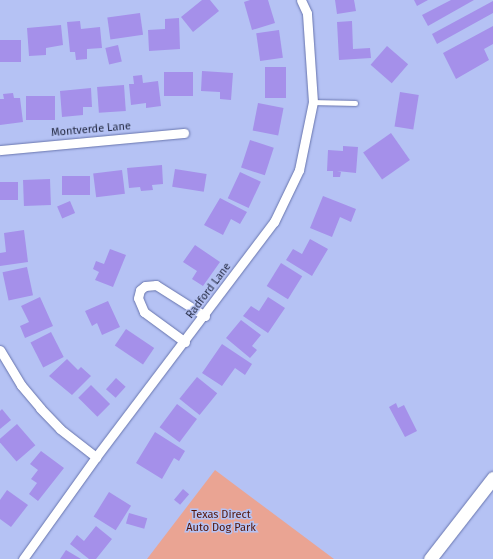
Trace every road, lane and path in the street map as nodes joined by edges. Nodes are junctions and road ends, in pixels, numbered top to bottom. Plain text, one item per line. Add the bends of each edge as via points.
1 (301, 0) edge
2 (313, 102) junction
3 (355, 103) dead end
4 (184, 133) dead end
5 (0, 150) edge
6 (205, 316) junction
7 (185, 342) junction
8 (0, 350) edge
9 (96, 457) junction
10 (493, 478) edge
11 (23, 559) edge
12 (430, 559) edge

1 - 2 street, Radford Lane via 307,13
2 - 3 lane
2 - 6 street, Radford Lane via 299,170 274,222
4 - 5 street, Montverde Lane
6 - 7 street, Radford Lane
6 - 7 street via 156,285 145,286 140,290 139,302 144,312
7 - 9 street, Radford Lane
8 - 9 street via 21,385 40,408 60,429
9 - 11 street, Radford Lane
10 - 12 street

